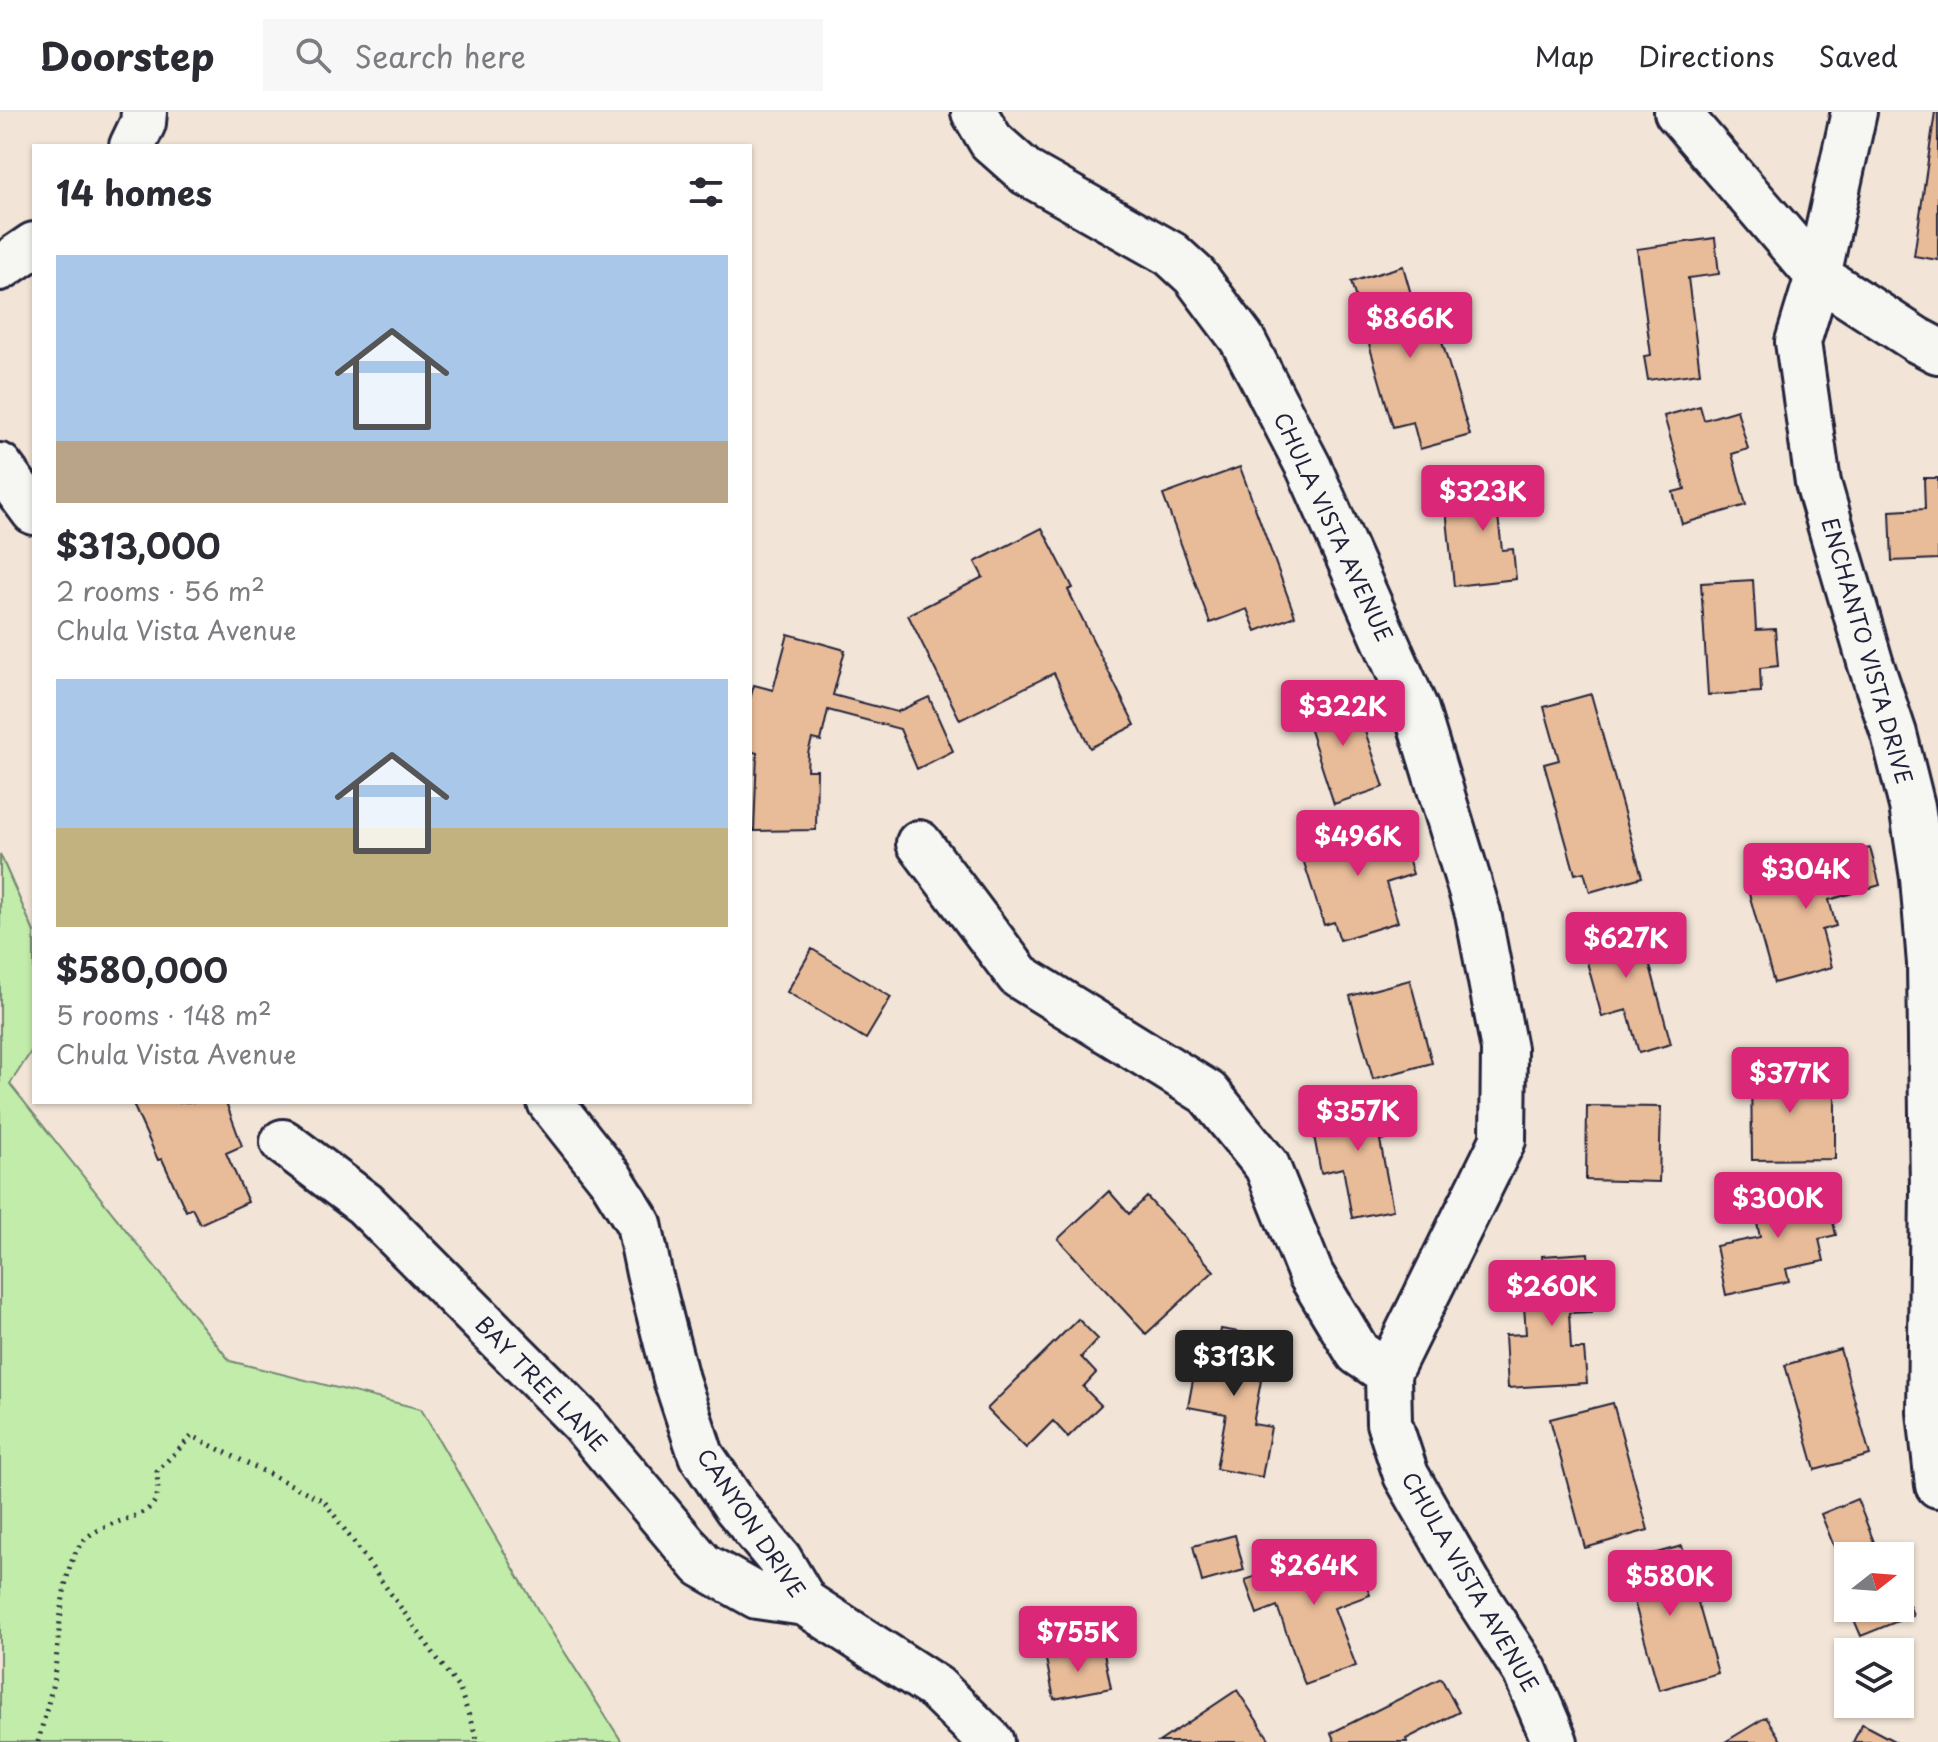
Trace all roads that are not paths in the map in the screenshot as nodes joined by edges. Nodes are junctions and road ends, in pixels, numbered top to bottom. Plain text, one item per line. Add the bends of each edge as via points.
1 (144, 112) edge
2 (974, 112) edge
3 (1677, 112) edge
4 (1854, 112) edge
5 (133, 144) edge
6 (32, 246) edge
7 (0, 268) edge
8 (1818, 276) junction
9 (1938, 351) edge
10 (0, 466) edge
11 (32, 509) edge
12 (919, 843) dead end
13 (552, 1104) edge
14 (283, 1142) dead end
15 (1388, 1373) junction
16 (1938, 1485) edge
17 (805, 1603) junction
18 (991, 1742) edge
19 (1555, 1742) edge

1 - 5 street
2 - 15 street, CHULA VISTA AVENUE via 991,141 1027,173 1171,254 1233,326 1309,468 1416,710 1478,913 1504,1049 1503,1140
3 - 8 street
4 - 8 street, ENCHANTO VISTA DRIVE
6 - 7 street
8 - 9 street
8 - 16 street, ENCHANTO VISTA DRIVE via 1798,342 1818,483 1894,734 1923,878 1930,964 1933,1191 1930,1412
10 - 11 street
12 - 15 street via 1019,976 1208,1093 1267,1166 1311,1275 1358,1353
13 - 17 street, CANYON DRIVE via 639,1224 668,1349 701,1455 779,1559
14 - 17 street, BAY TREE LANE via 365,1204 570,1410 702,1565 757,1596
15 - 19 street, CHULA VISTA AVENUE via 1389,1423 1406,1475 1525,1671
17 - 18 street, CANYON DRIVE via 936,1688

